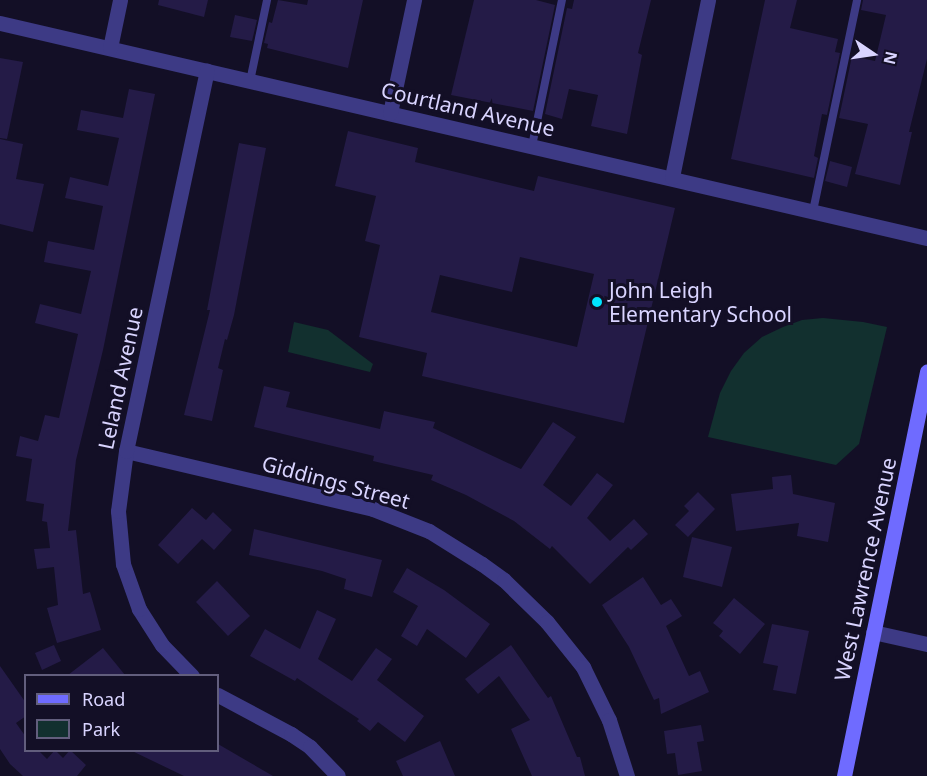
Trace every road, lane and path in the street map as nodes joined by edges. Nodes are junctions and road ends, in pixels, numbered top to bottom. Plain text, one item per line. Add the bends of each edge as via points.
1 (120, 0) edge
2 (267, 0) edge
3 (414, 0) edge
4 (562, 0) edge
5 (708, 0) edge
6 (857, 0) edge
7 (0, 23) edge
8 (110, 48) junction
9 (207, 71) junction
10 (250, 81) junction
11 (390, 113) junction
12 (532, 146) junction
13 (672, 177) junction
14 (813, 211) junction
15 (927, 238) edge
16 (927, 372) edge
17 (126, 451) junction
18 (873, 632) junction
19 (927, 644) edge
20 (191, 674) edge
21 (219, 696) edge
22 (338, 776) edge
23 (627, 776) edge
24 (844, 776) edge

1 - 8 street
2 - 10 lane
3 - 11 street
4 - 12 lane
5 - 13 street
6 - 14 lane
7 - 8 street, Courtland Avenue
8 - 9 street, Courtland Avenue
9 - 10 street, Courtland Avenue
9 - 17 street, Leland Avenue
10 - 11 street, Courtland Avenue
11 - 12 street, Courtland Avenue
12 - 13 street, Courtland Avenue
13 - 14 street, Courtland Avenue
14 - 15 street, Courtland Avenue
16 - 18 main road, West Lawrence Avenue
17 - 20 street, Leland Avenue via 118,511 123,564 150,628
17 - 23 street, Giddings Street via 373,509 429,531 482,564 548,622 583,667 609,720
18 - 19 street
18 - 24 main road, West Lawrence Avenue
21 - 22 street via 291,734

